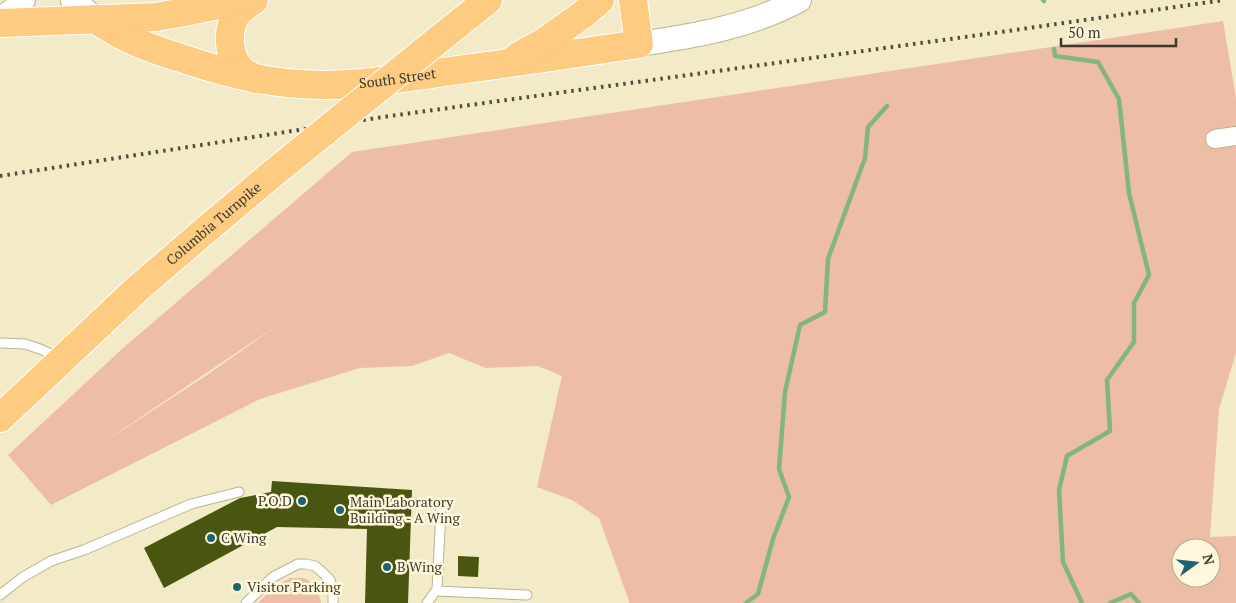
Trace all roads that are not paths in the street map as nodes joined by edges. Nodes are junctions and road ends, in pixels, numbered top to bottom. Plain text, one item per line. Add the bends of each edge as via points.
1 (23, 0) edge
2 (73, 0) edge
3 (243, 0) edge
4 (254, 0) edge
5 (488, 0) edge
6 (600, 0) edge
7 (634, 0) edge
8 (799, 0) edge
9 (0, 19) edge
10 (94, 19) junction
11 (455, 21) edge
12 (0, 23) edge
13 (639, 44) junction
14 (500, 65) junction
15 (256, 78) junction
16 (1236, 136) edge
17 (1215, 139) dead end
18 (0, 343) edge
19 (62, 360) junction
20 (0, 418) edge
21 (239, 492) dead end
22 (441, 510) dead end
23 (436, 591) junction
24 (527, 594) dead end
25 (0, 595) edge
26 (246, 603) edge
27 (333, 603) edge
28 (428, 603) edge

1 - 9 street
2 - 10 street
3 - 10 main road via 156,17
4 - 15 main road via 236,16 230,40 237,64 244,73
5 - 11 main road, Columbia Turnpike
6 - 14 main road via 544,42
7 - 13 main road
8 - 13 street, South Street via 740,24
10 - 12 main road
10 - 15 main road, South Street via 146,47 210,68
11 - 19 main road, Columbia Turnpike, bridge via 169,262
13 - 14 main road, South Street
14 - 15 main road, South Street via 347,84 302,84
16 - 17 street
18 - 19 lane via 25,344
19 - 20 main road, Columbia Turnpike
21 - 25 lane via 191,504 51,561
22 - 23 lane
23 - 24 lane
23 - 28 lane
26 - 27 lane via 274,577 298,564 306,564 314,566 330,580

